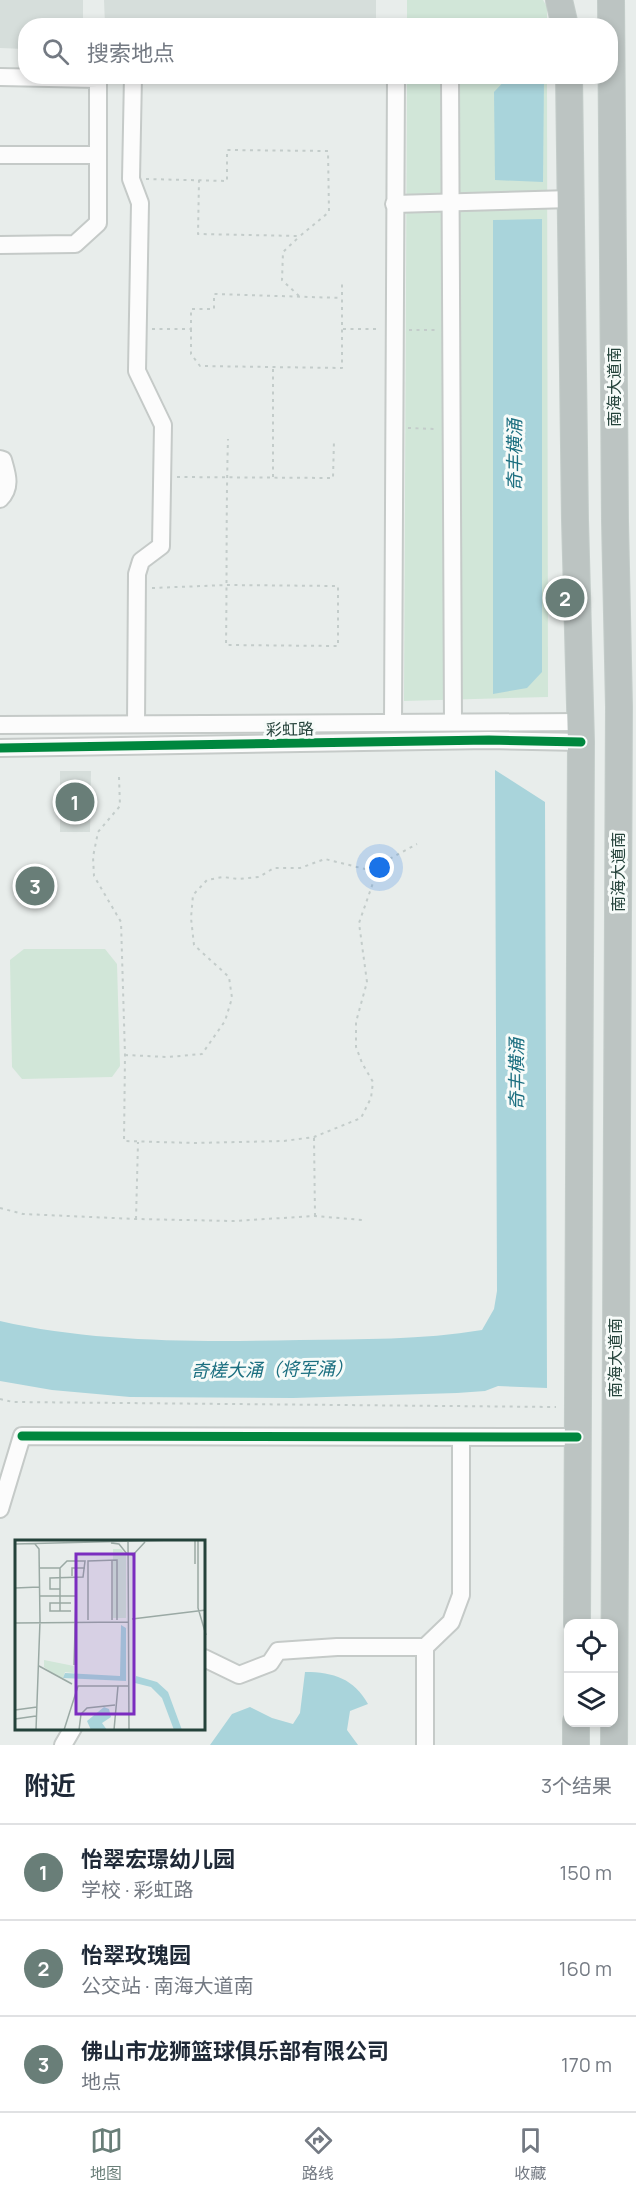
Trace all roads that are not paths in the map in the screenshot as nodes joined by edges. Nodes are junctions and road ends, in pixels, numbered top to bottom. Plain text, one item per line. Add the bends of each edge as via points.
1 (559, 0) edge
2 (568, 0) edge
3 (565, 18) edge
4 (567, 18) edge
5 (0, 77) edge
6 (18, 77) edge
7 (98, 84) edge
8 (133, 84) edge
9 (396, 84) edge
10 (450, 84) edge
11 (569, 84) edge
12 (613, 84) edge
13 (0, 155) edge
14 (98, 155) junction
15 (571, 199) junction
16 (452, 203) junction
17 (394, 204) junction
18 (0, 245) edge
19 (0, 459) edge
20 (0, 499) edge
21 (628, 706) edge
22 (453, 722) junction
23 (393, 723) junction
24 (136, 724) junction
25 (0, 725) edge
26 (581, 732) junction
27 (0, 748) edge
28 (461, 1437) junction
29 (577, 1437) junction
30 (0, 1509) edge
31 (577, 1619) edge
32 (425, 1647) junction
33 (206, 1659) edge
34 (576, 1727) edge
35 (72, 1730) edge
36 (63, 1745) edge
37 (425, 1745) edge
38 (576, 1745) edge
39 (614, 1745) edge

1 - 3 highway
2 - 4 highway
5 - 6 street
7 - 14 street
8 - 24 street via 131,178 140,203 137,372 163,425 161,546 141,561 137,574
9 - 17 street
10 - 16 street
11 - 15 highway
12 - 21 highway, 南海大道南 via 615,509
13 - 14 street
14 - 18 street via 98,223 75,244
15 - 16 street
15 - 26 highway
16 - 17 street
16 - 22 street
17 - 23 street
19 - 20 street via 9,478 6,494
21 - 39 highway, 南海大道南 via 615,1271
22 - 23 street, 彩虹路
22 - 26 street, 彩虹路 via 549,720
23 - 24 street, 彩虹路
24 - 25 street, 彩虹路
26 - 27 street, 彩虹路 via 550,740
26 - 29 highway
28 - 29 street
28 - 30 street via 22,1436
28 - 32 street via 461,1595 451,1622
29 - 31 highway
32 - 33 street via 278,1651 270,1663 239,1675
32 - 37 street
34 - 38 highway
35 - 36 street

